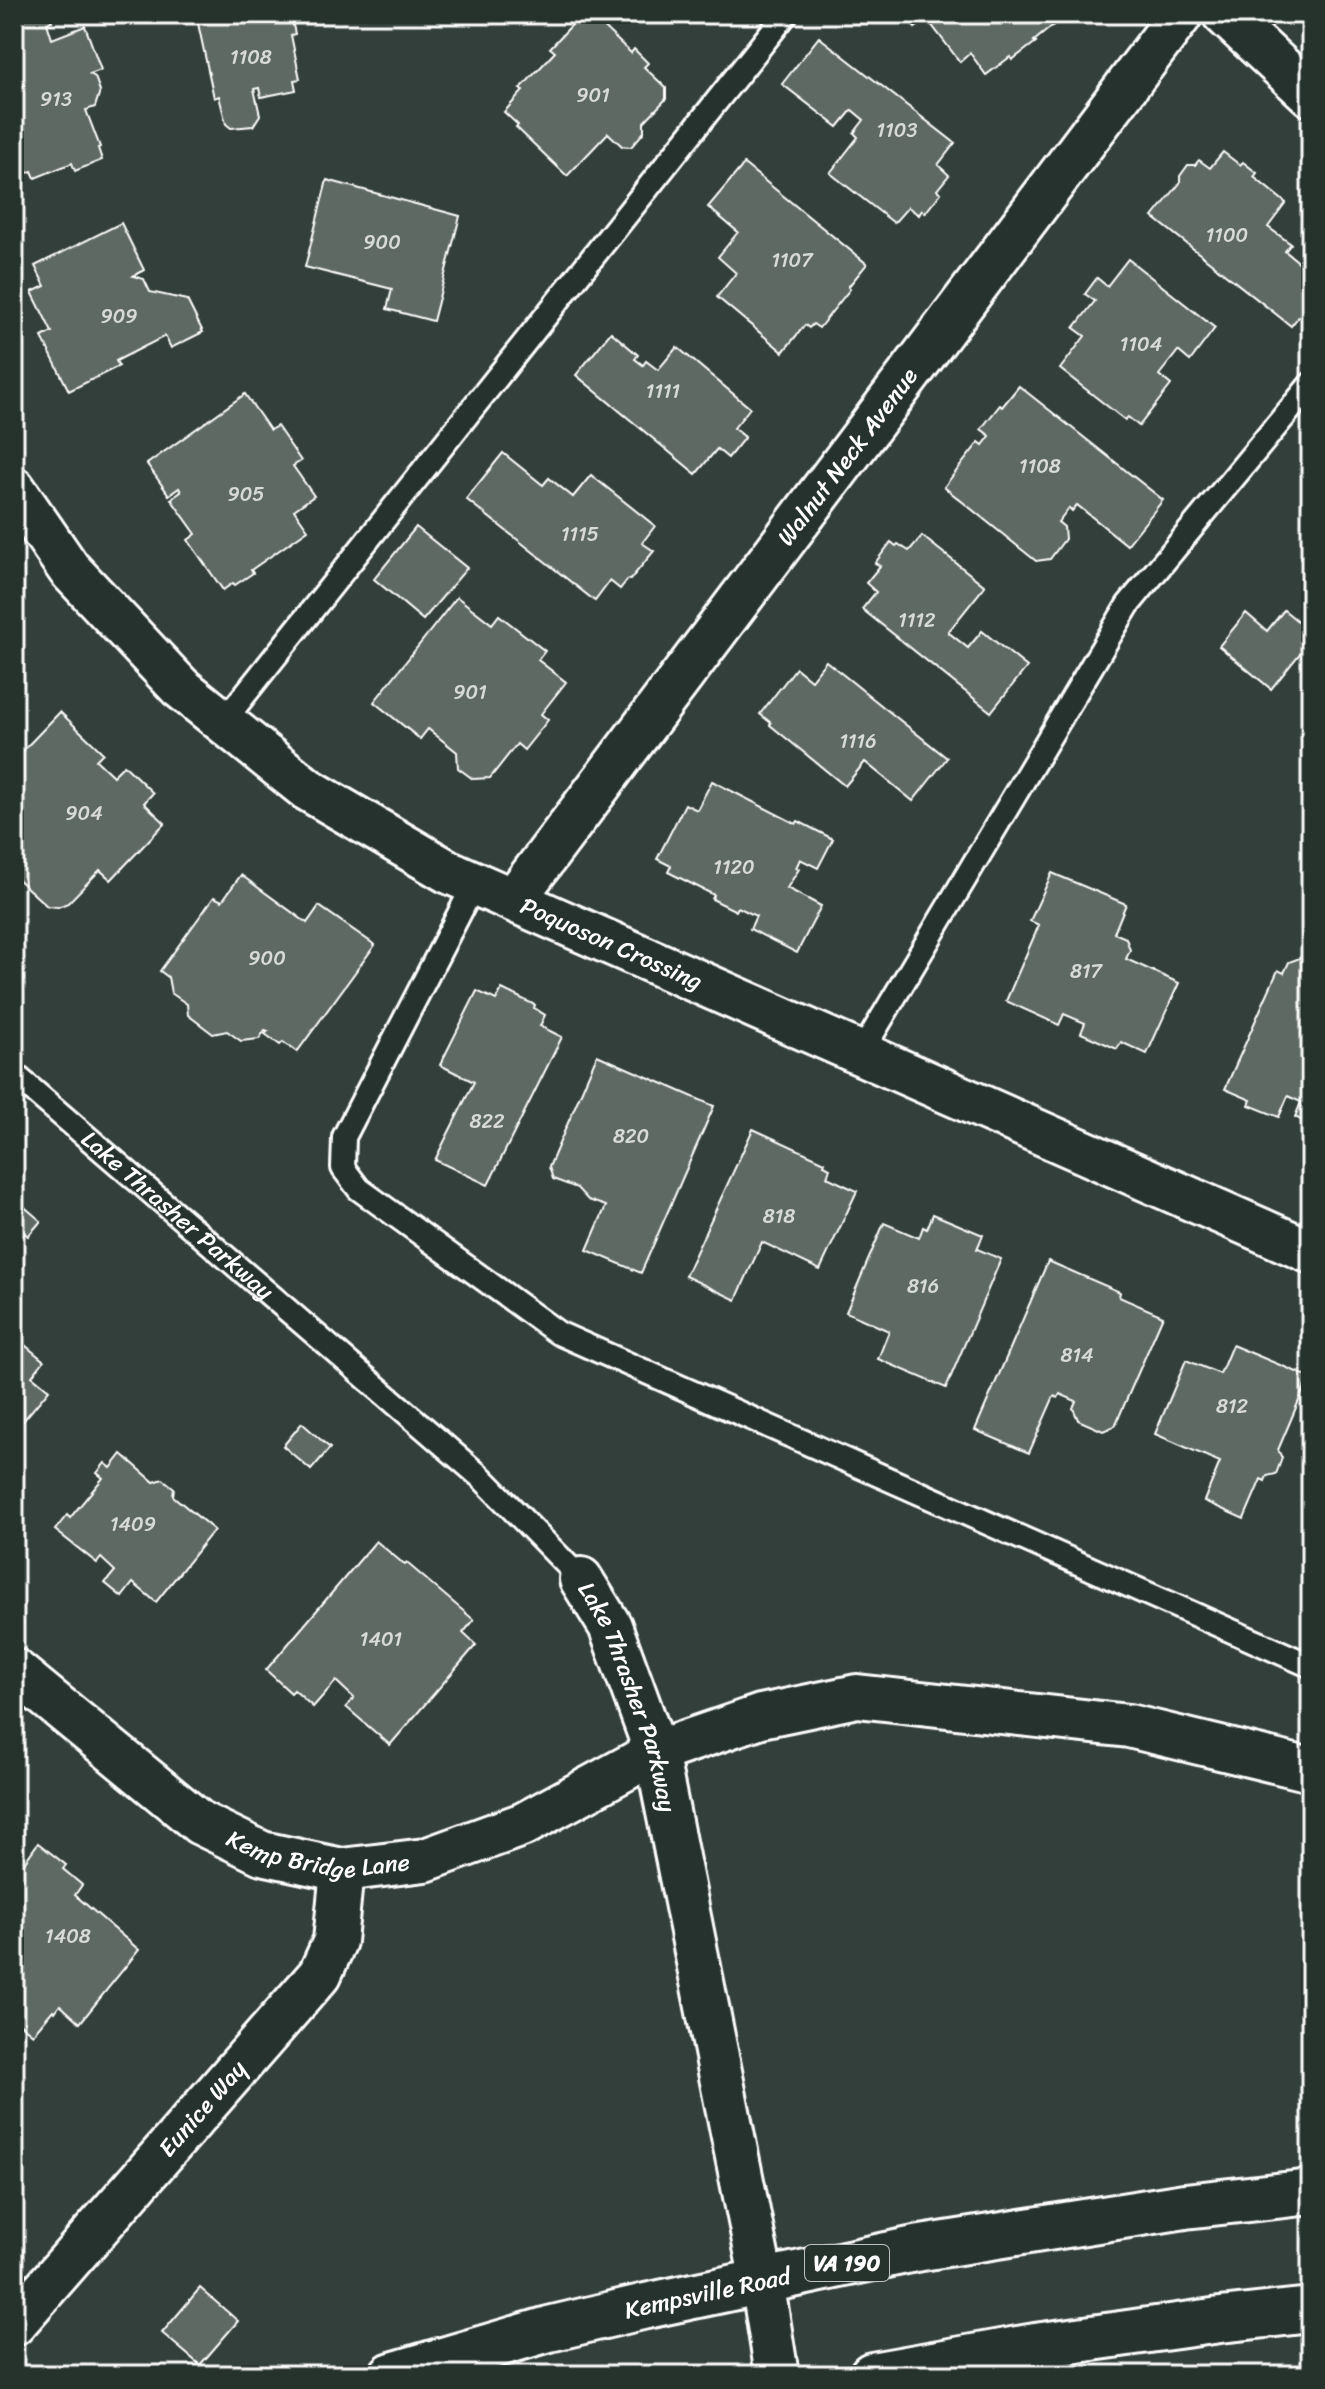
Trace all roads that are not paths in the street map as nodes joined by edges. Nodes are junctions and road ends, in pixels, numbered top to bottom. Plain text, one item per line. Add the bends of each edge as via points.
1 (786, 14) edge
2 (1181, 14) edge
3 (1224, 14) edge
4 (1311, 95) edge
5 (1311, 384) edge
6 (14, 489) edge
7 (223, 722) junction
8 (475, 883) junction
9 (514, 899) junction
10 (861, 1053) junction
11 (14, 1074) edge
12 (1311, 1252) edge
13 (581, 1579) joint
14 (1311, 1666) edge
15 (14, 1670) edge
16 (656, 1752) junction
17 (1311, 1770) edge
18 (342, 1870) junction
19 (1311, 2192) edge
20 (762, 2281) junction
21 (1311, 2310) edge
22 (14, 2324) edge
23 (392, 2375) edge
24 (777, 2375) edge
25 (872, 2375) edge

1 - 7 lane
2 - 9 street, Walnut Neck Avenue
3 - 4 street
5 - 10 lane via 1128,605
6 - 7 street, Poquoson Crossing via 69,569 180,687
7 - 8 street, Poquoson Crossing via 307,789
8 - 9 street, Poquoson Crossing
8 - 14 lane via 344,1137 343,1168 359,1189 558,1333
9 - 10 street, Poquoson Crossing
10 - 12 street, Poquoson Crossing
11 - 13 lane, Lake Thrasher Parkway via 482,1478
13 - 16 street, Lake Thrasher Parkway via 610,1626
15 - 18 street, Kemp Bridge Lane via 200,1823 262,1853
16 - 17 street, Kemp Bridge Lane via 761,1716 857,1696 1129,1726
16 - 18 street, Kemp Bridge Lane via 524,1824 425,1860
16 - 20 street, Lake Thrasher Parkway
18 - 22 street, Eunice Way via 335,1941 320,1974
19 - 20 main road, Kempsville Road / VA 190 via 1185,2206 915,2249
20 - 23 main road, Kempsville Road / VA 190 via 549,2329
20 - 24 street, Lake Thrasher Parkway
21 - 25 main road via 1035,2346

